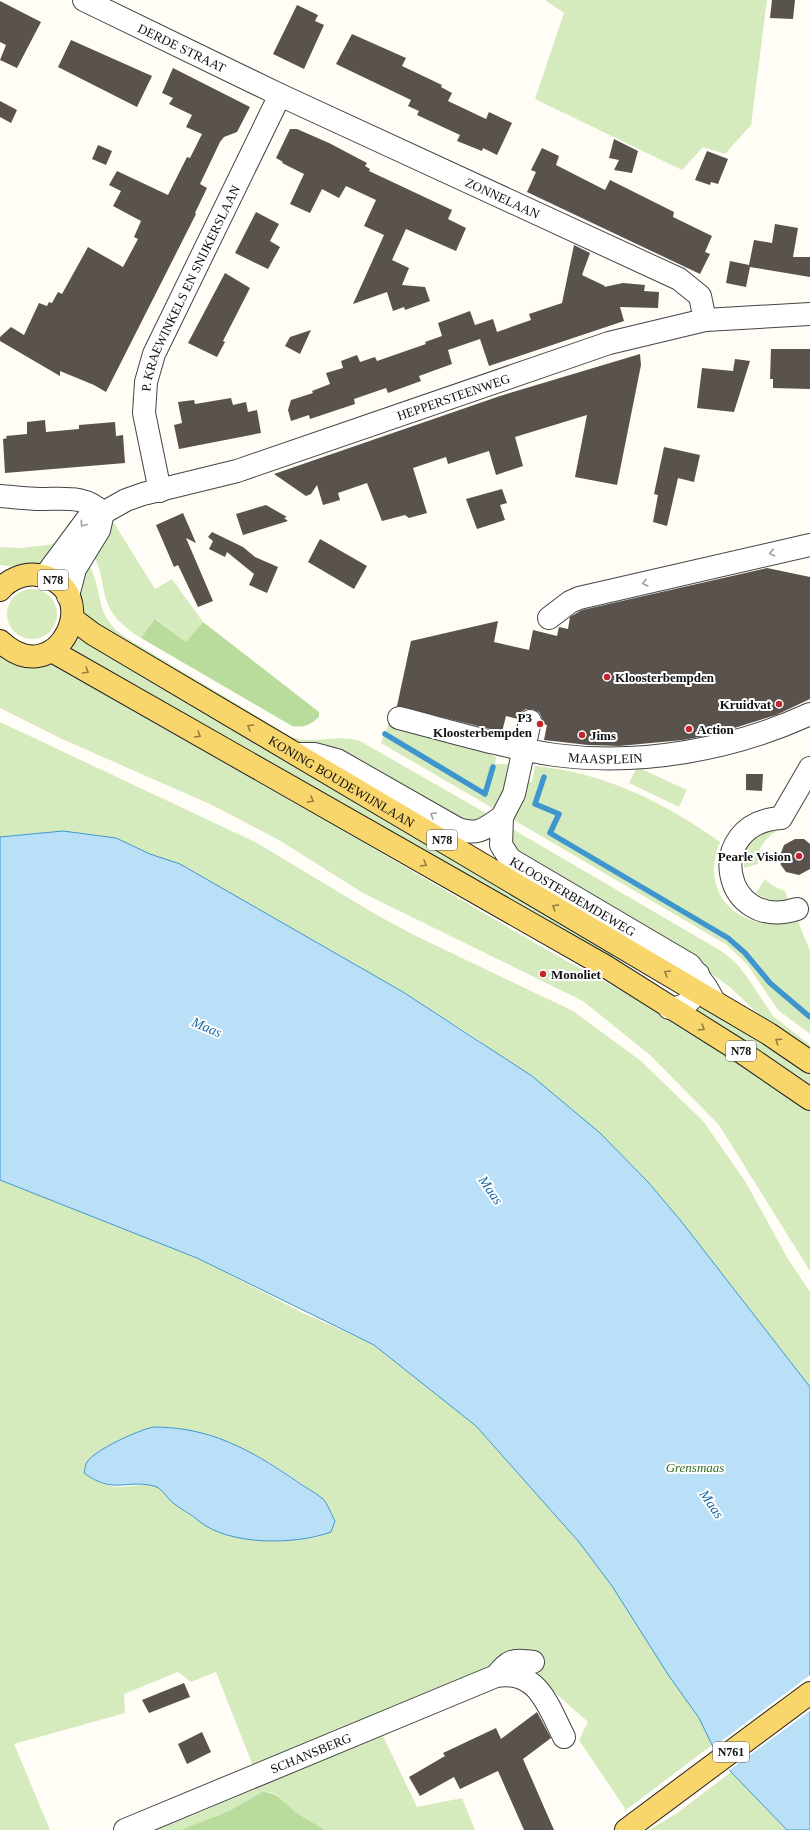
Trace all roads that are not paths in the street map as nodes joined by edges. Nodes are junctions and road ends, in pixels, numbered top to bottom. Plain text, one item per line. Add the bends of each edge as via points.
1 (84, 0) edge
2 (280, 95) junction
3 (810, 314) edge
4 (705, 320) junction
5 (160, 491) junction
6 (0, 496) edge
7 (103, 513) junction
8 (810, 544) edge
9 (45, 576) junction
10 (3, 582) edge
11 (68, 596) junction
12 (549, 618) dead end
13 (73, 619) junction
14 (0, 641) edge
15 (52, 651) junction
16 (810, 714) edge
17 (399, 718) dead end
18 (530, 721) dead end
19 (296, 754) junction
20 (522, 757) junction
21 (810, 768) edge
22 (502, 817) junction
23 (458, 829) junction
24 (510, 859) junction
25 (796, 908) dead end
26 (703, 989) junction
27 (668, 1008) junction
28 (810, 1062) edge
29 (810, 1099) edge
30 (533, 1662) dead end
31 (496, 1676) junction
32 (810, 1693) edge
33 (564, 1737) dead end
34 (125, 1830) edge
35 (626, 1830) edge

1 - 2 street, DERDE STRAAT
2 - 4 street, ZONNELAAN via 679,278 700,296
2 - 5 street, P. KRAEWINKELS EN SNIJKERSLAAN via 154,354 146,382 144,413
3 - 4 street, HEPPERSTEENWEG
4 - 5 street, HEPPERSTEENWEG via 609,343 237,471
5 - 7 street, HEPPERSTEENWEG via 126,500
6 - 7 street via 75,498 91,503
7 -> 9 street, HEPPERSTEENWEG via 92,515 85,521
7 - 11 street via 99,530 75,569
8 -> 12 street via 579,598
9 - 10 main road, N78 via 33,574
9 - 11 main road, N78 via 54,581
11 - 13 main road, N78
13 - 15 main road via 62,643
19 -> 13 main road, KONING BOUDEWIJNLAAN / N78 via 93,634
14 - 15 main road via 18,654 41,655
15 -> 27 main road, N78 via 604,966
16 - 20 street, MAASPLEIN via 784,726 744,739 654,756
17 - 20 street, MAASPLEIN
18 - 20 street
23 -> 19 street via 337,760 315,754
26 -> 19 main road, KONING BOUDEWIJNLAAN / N78
20 - 22 street via 514,794
21 - 25 street via 781,818 758,822 746,831 737,842 731,863 734,886 749,904 775,913
22 - 23 street via 478,832
22 - 24 street, KLOOSTERBEMDEWEG via 501,845
23 - 24 street
24 - 26 street, KLOOSTERBEMDEWEG via 690,965
26 - 27 street via 687,1004
28 -> 26 main road, KONING BOUDEWIJNLAAN / N78
27 -> 29 main road, N78 via 740,1051
30 - 31 street, SCHANSBERG via 517,1660 507,1663
31 - 33 street, SCHANSBERG via 521,1677 535,1686
31 - 34 street, SCHANSBERG
32 - 35 main road, N761

